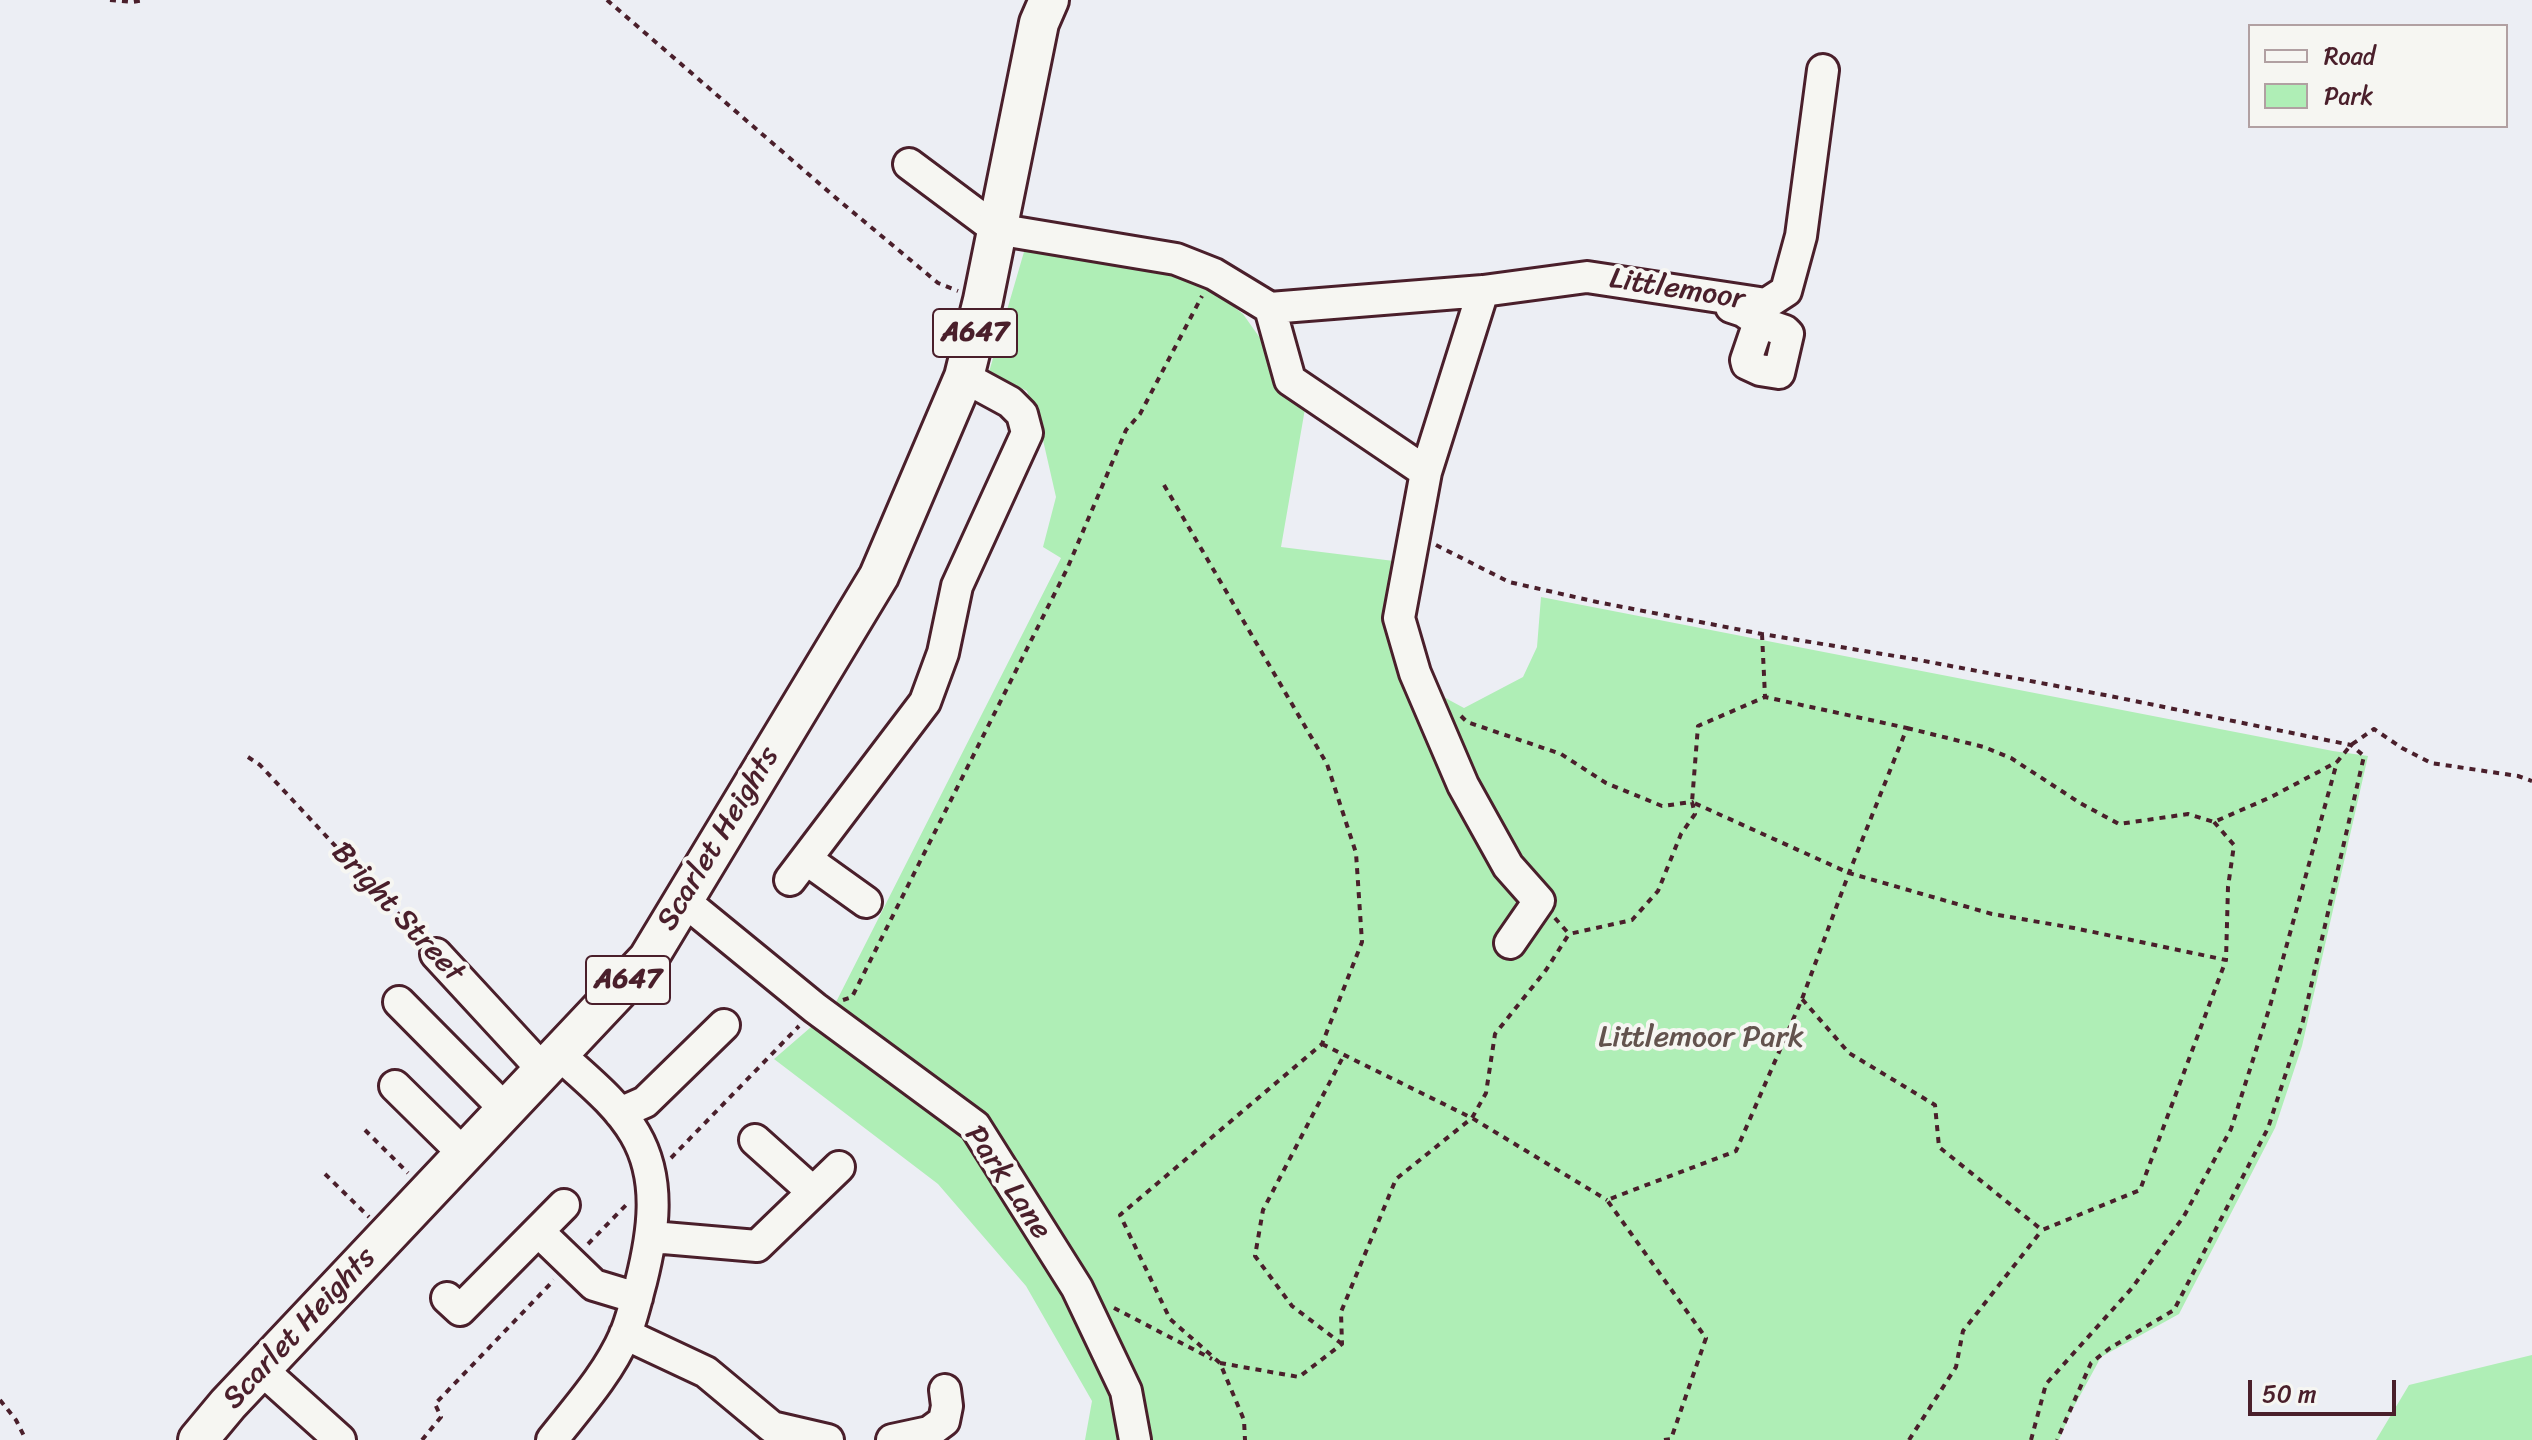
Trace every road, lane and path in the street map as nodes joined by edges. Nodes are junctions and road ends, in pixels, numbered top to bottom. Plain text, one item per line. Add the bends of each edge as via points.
1 (110, 0) edge
2 (145, 0) edge
3 (607, 0) edge
4 (1038, 8) edge
5 (1823, 70) dead end
6 (909, 164) dead end
7 (996, 229) junction
8 (1483, 291) junction
9 (1679, 291) junction
10 (983, 300) junction
11 (1270, 308) junction
12 (1759, 322) dead end
13 (964, 377) junction
14 (1426, 472) junction
15 (1164, 485) dead end
16 (1416, 535) junction
17 (1762, 634) junction
18 (1765, 697) junction
19 (1456, 712) dead end
20 (1907, 728) junction
21 (2351, 745) junction
22 (248, 757) dead end
23 (2337, 762) junction
24 (2532, 781) edge
25 (1692, 802) junction
26 (2214, 822) junction
27 (1849, 873) junction
28 (683, 900) junction
29 (1539, 901) junction
30 (866, 902) dead end
31 (1569, 934) junction
32 (1510, 943) dead end
33 (436, 954) joint
34 (2226, 960) junction
35 (1802, 999) junction
36 (399, 1002) dead end
37 (724, 1025) dead end
38 (1322, 1044) junction
39 (1344, 1055) junction
40 (552, 1063) junction
41 (395, 1086) dead end
42 (506, 1110) junction
43 (620, 1113) junction
44 (1472, 1118) junction
45 (365, 1130) dead end
46 (755, 1140) dead end
47 (465, 1155) junction
48 (839, 1167) dead end
49 (325, 1174) dead end
50 (813, 1192) junction
51 (428, 1193) junction
52 (1607, 1200) junction
53 (564, 1205) dead end
54 (2042, 1230) junction
55 (539, 1232) junction
56 (388, 1235) junction
57 (652, 1237) junction
58 (1077, 1288) junction
59 (447, 1298) dead end
60 (637, 1298) junction
61 (625, 1334) junction
62 (1342, 1344) junction
63 (1220, 1363) junction
64 (261, 1369) junction
65 (945, 1390) dead end
66 (0, 1400) edge
67 (209, 1436) edge
68 (26, 1440) edge
69 (340, 1440) edge
70 (552, 1440) edge
71 (828, 1440) edge
72 (892, 1440) edge
73 (1135, 1440) edge
74 (1245, 1440) edge
75 (1664, 1440) edge
76 (1909, 1440) edge
77 (2031, 1440) edge
78 (2057, 1440) edge

1 - 2 path
3 - 10 path via 938,283
4 - 7 main road, A647
5 - 9 street, Littlemoor via 1801,236 1786,291 1766,304
6 - 7 street
7 - 10 main road, A647
7 - 11 street via 1176,259 1214,274
8 - 9 street, Littlemoor via 1587,277
8 - 11 street, Littlemoor
8 - 14 street
9 - 12 street via 1743,311
10 - 13 main road, A647
11 - 14 street via 1290,380
13 - 28 main road, Scarlet Heights / A647 via 879,576
13 - 30 street via 1010,402 1022,414 1027,433 957,586 943,653 925,702 798,869
14 - 16 street
15 - 38 path via 1327,764 1356,853 1362,942
16 - 17 path via 1509,582
16 - 29 street via 1399,618 1415,673 1471,799 1508,866
17 - 18 path
17 - 21 path
18 - 20 path
18 - 25 path via 1698,726
19 - 25 path via 1467,722 1561,754 1606,783 1662,806
20 - 26 path via 2011,758 2119,824 2188,814
20 - 27 path
21 - 23 path
21 - 24 path via 2374,729 2431,763
21 - 78 path via 2364,756 2303,1021 2268,1128 2174,1310 2091,1363
22 - 33 path, Bright Street
23 - 26 path
23 - 77 path via 2231,1129 2184,1216 2132,1288 2046,1384
25 - 27 path
25 - 31 path via 1695,814 1658,891 1632,920
26 - 34 path via 2234,845
27 - 34 path via 1992,914
27 - 35 path
28 - 40 main road, Scarlet Heights / A647 via 648,959
28 - 58 street, Park Lane via 815,1008 975,1126
29 - 31 path
29 - 32 street
31 - 44 path via 1495,1034 1486,1093
33 - 40 street, Bright Street
34 - 54 path via 2140,1190
35 - 52 path via 1736,1151
35 - 54 path via 1849,1053 1935,1105 1939,1147
36 - 42 street
37 - 43 street via 645,1102
38 - 39 path
38 - 63 path via 1120,1215 1170,1319
39 - 44 path
39 - 62 path via 1263,1210 1255,1256 1292,1306
40 - 42 main road, Scarlet Heights / A647
40 - 43 street, Bright Street
41 - 47 street
42 - 47 main road, Scarlet Heights / A647
43 - 57 street, Bright Street via 636,1135 651,1179
44 - 52 path
44 - 62 path via 1396,1179 1341,1312
45 - 51 path
46 - 50 street
47 - 51 main road, Scarlet Heights / A647
48 - 50 street
49 - 56 path
50 - 57 street via 757,1246
51 - 56 main road, Scarlet Heights / A647
52 - 75 path via 1706,1338 1671,1439
53 - 55 street
54 - 76 path via 1963,1331 1956,1367
55 - 59 street via 460,1310
55 - 60 street via 594,1285
56 - 64 main road, Scarlet Heights / A647
57 - 60 street, Bright Street
58 - 63 path
58 - 73 street, Park Lane via 1126,1391
60 - 61 street, Bright Street
61 - 70 street, Bright Street via 606,1369
61 - 71 street via 706,1372 772,1427
62 - 63 path via 1299,1377
63 - 74 path via 1244,1420
64 - 67 main road, Scarlet Heights / A647
64 - 69 street
65 - 72 street via 944,1421 929,1432
66 - 68 path

